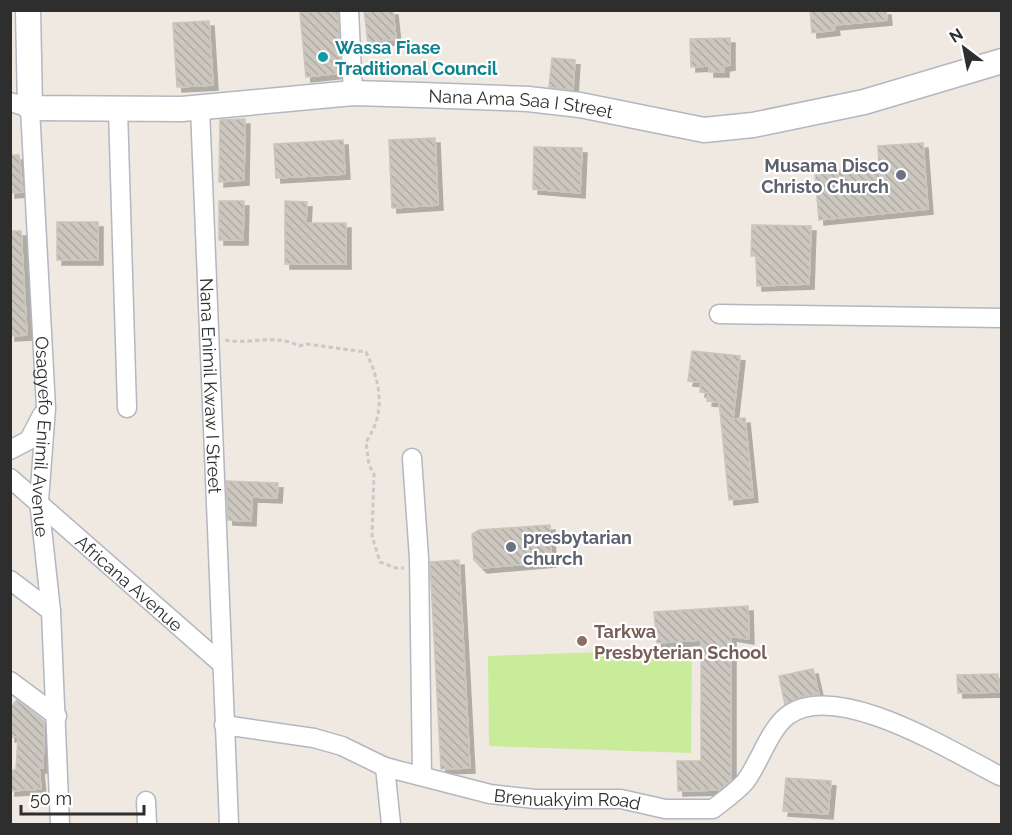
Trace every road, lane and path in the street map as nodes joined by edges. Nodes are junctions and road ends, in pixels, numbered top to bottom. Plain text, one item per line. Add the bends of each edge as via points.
1 (28, 10) edge
2 (349, 10) edge
3 (1002, 61) edge
4 (353, 93) junction
5 (20, 105) edge
6 (200, 108) junction
7 (118, 110) junction
8 (719, 314) dead end
9 (1002, 318) edge
10 (208, 338) junction
11 (46, 408) junction
12 (127, 408) dead end
13 (10, 450) edge
14 (412, 458) dead end
15 (10, 478) edge
16 (39, 501) junction
17 (10, 580) edge
18 (420, 582) junction
19 (51, 611) junction
20 (222, 664) junction
21 (10, 681) edge
22 (57, 716) junction
23 (224, 725) junction
24 (385, 767) junction
25 (422, 776) junction
26 (1000, 776) edge
27 (146, 801) dead end
28 (716, 817) edge
29 (60, 825) edge
30 (147, 825) edge
31 (229, 825) edge
32 (391, 825) edge

1 - 5 street, Osagyefo Enimil Avenue
2 - 4 street
3 - 4 street, Nana Ama Saa I Street via 864,102 753,125 704,130 580,105 528,99
4 - 6 street, Nana Ama Saa I Street
5 - 7 street, Nana Ama Saa I Street
5 - 11 street, Osagyefo Enimil Avenue
6 - 7 street, Nana Ama Saa I Street
6 - 10 street, Nana Enimil Kwaw I Street
7 - 12 street
8 - 9 street
10 - 18 path via 238,343 284,339 299,346 366,352 380,391 376,428 366,442 374,474 375,551 380,562 407,567
10 - 20 street, Nana Enimil Kwaw I Street
11 - 13 street via 29,440
11 - 16 street, Osagyefo Enimil Avenue
14 - 18 street
15 - 16 street, Africana Avenue
16 - 19 street, Osagyefo Enimil Avenue
16 - 20 street, Africana Avenue
17 - 19 street
18 - 25 street
19 - 22 street, Osagyefo Enimil Avenue
20 - 23 street, Nana Enimil Kwaw I Street
21 - 22 street
22 - 29 street, Osagyefo Enimil Avenue
23 - 24 street, Brenuakyim Road via 314,738 342,746
23 - 31 street, Nana Enimil Kwaw I Street
24 - 25 street, Brenuakyim Road
24 - 32 street
25 - 28 street, Brenuakyim Road via 500,795 621,800
26 - 28 street, Brenuakyim Road via 881,716 847,707 822,706 787,717 744,783
27 - 30 street

